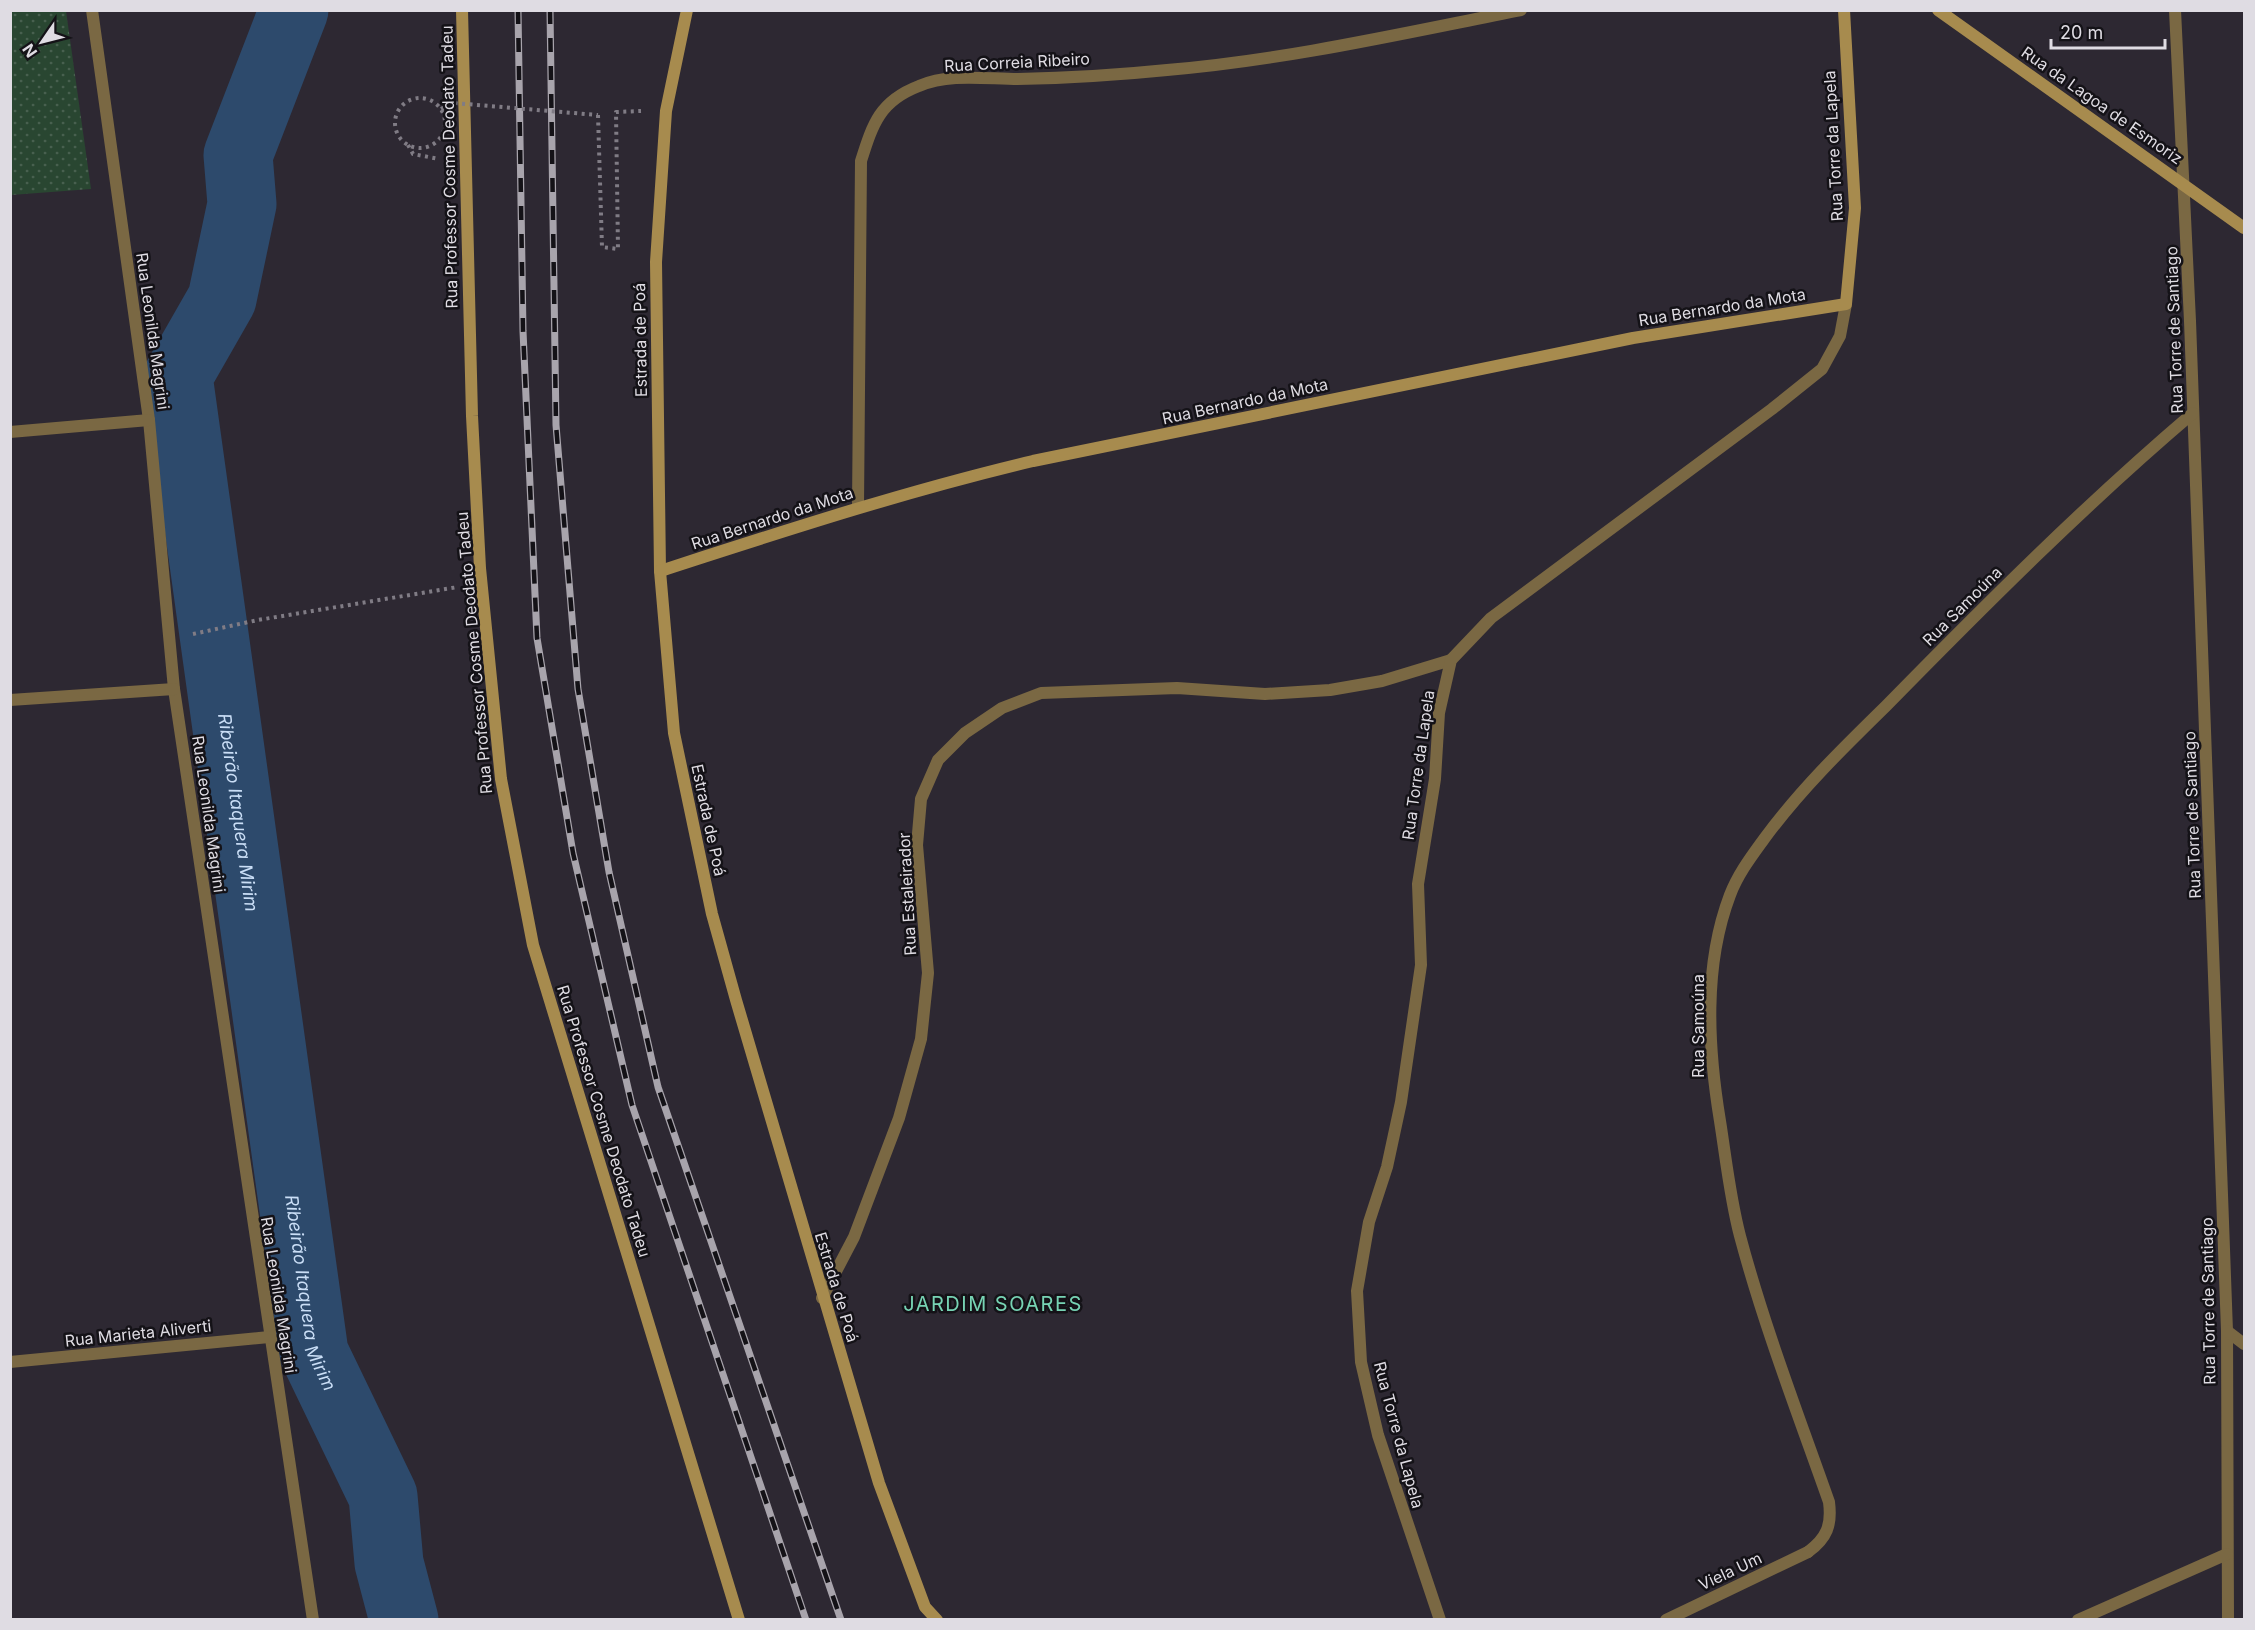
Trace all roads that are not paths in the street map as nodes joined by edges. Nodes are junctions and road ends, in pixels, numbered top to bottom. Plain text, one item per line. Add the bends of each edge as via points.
1 (92, 10) edge
2 (462, 10) edge
3 (687, 10) edge
4 (1521, 10) edge
5 (1844, 10) edge
6 (1938, 10) edge
7 (2175, 10) edge
8 (2184, 184) junction
9 (2244, 228) edge
10 (1846, 304) junction
11 (2193, 412) junction
12 (149, 420) junction
13 (10, 432) edge
14 (858, 506) junction
15 (660, 571) junction
16 (1451, 660) junction
17 (174, 689) junction
18 (10, 700) edge
19 (822, 1298) junction
20 (2227, 1331) junction
21 (268, 1337) junction
22 (2244, 1344) edge
23 (10, 1362) edge
24 (1808, 1552) joint
25 (2227, 1554) junction
26 (925, 1613) edge
27 (313, 1620) edge
28 (739, 1620) edge
29 (937, 1620) edge
30 (1440, 1620) edge
31 (1666, 1620) edge
32 (2078, 1620) edge
33 (2228, 1620) edge

1 - 12 street, Rua Leonilda Magrini
2 - 28 main road, Rua Professor Cosme Deodato Tadeu via 472,416 482,583 501,779 533,945
3 - 15 main road, Estrada de Poá via 666,111 656,261
4 - 14 street, Rua Correia Ribeiro via 1297,54 1168,70 1018,79 959,78 921,85 891,99 871,129 861,161
5 - 10 main road, Rua Torre da Lapela via 1855,208
6 - 8 main road, Rua da Lagoa de Esmoriz
7 - 8 street, Rua Torre de Santiago
8 - 9 main road, Rua da Lagoa de Esmoriz
8 - 11 street, Rua Torre de Santiago
10 - 14 main road, Rua Bernardo da Mota via 1633,338 1427,380 1033,461
10 - 16 street, Rua Torre da Lapela via 1840,336 1822,369 1491,618
11 - 20 street, Rua Torre de Santiago
11 - 24 street, Rua Samoúna via 2120,475 2018,573 1792,800 1743,868 1730,895 1714,967 1713,1077 1740,1235 1829,1502 1831,1520 1823,1540
12 - 13 street
12 - 17 street, Rua Leonilda Magrini
14 - 15 main road, Rua Bernardo da Mota
15 - 19 main road, Estrada de Poá via 674,733 692,824 730,978
16 - 19 street, Rua Estaleirador via 1382,681 1330,690 1265,694 1177,688 1041,693 1002,708 965,733 938,760 921,799 917,845 928,973 921,1039 899,1118 854,1238
16 - 30 street, Rua Torre da Lapela via 1439,713 1435,779 1418,884 1421,965 1401,1102 1387,1167 1369,1222 1357,1292 1361,1362 1378,1435
17 - 18 street
17 - 21 street, Rua Leonilda Magrini
19 - 26 main road, Estrada de Poá via 879,1483
20 - 22 street
20 - 25 street, Rua Torre de Santiago
21 - 23 street, Rua Marieta Aliverti
21 - 27 street, Rua Leonilda Magrini
24 - 31 street, Viela Um
25 - 32 street
25 - 33 street, Rua Torre de Santiago
26 - 29 main road, Estrada de Poá

